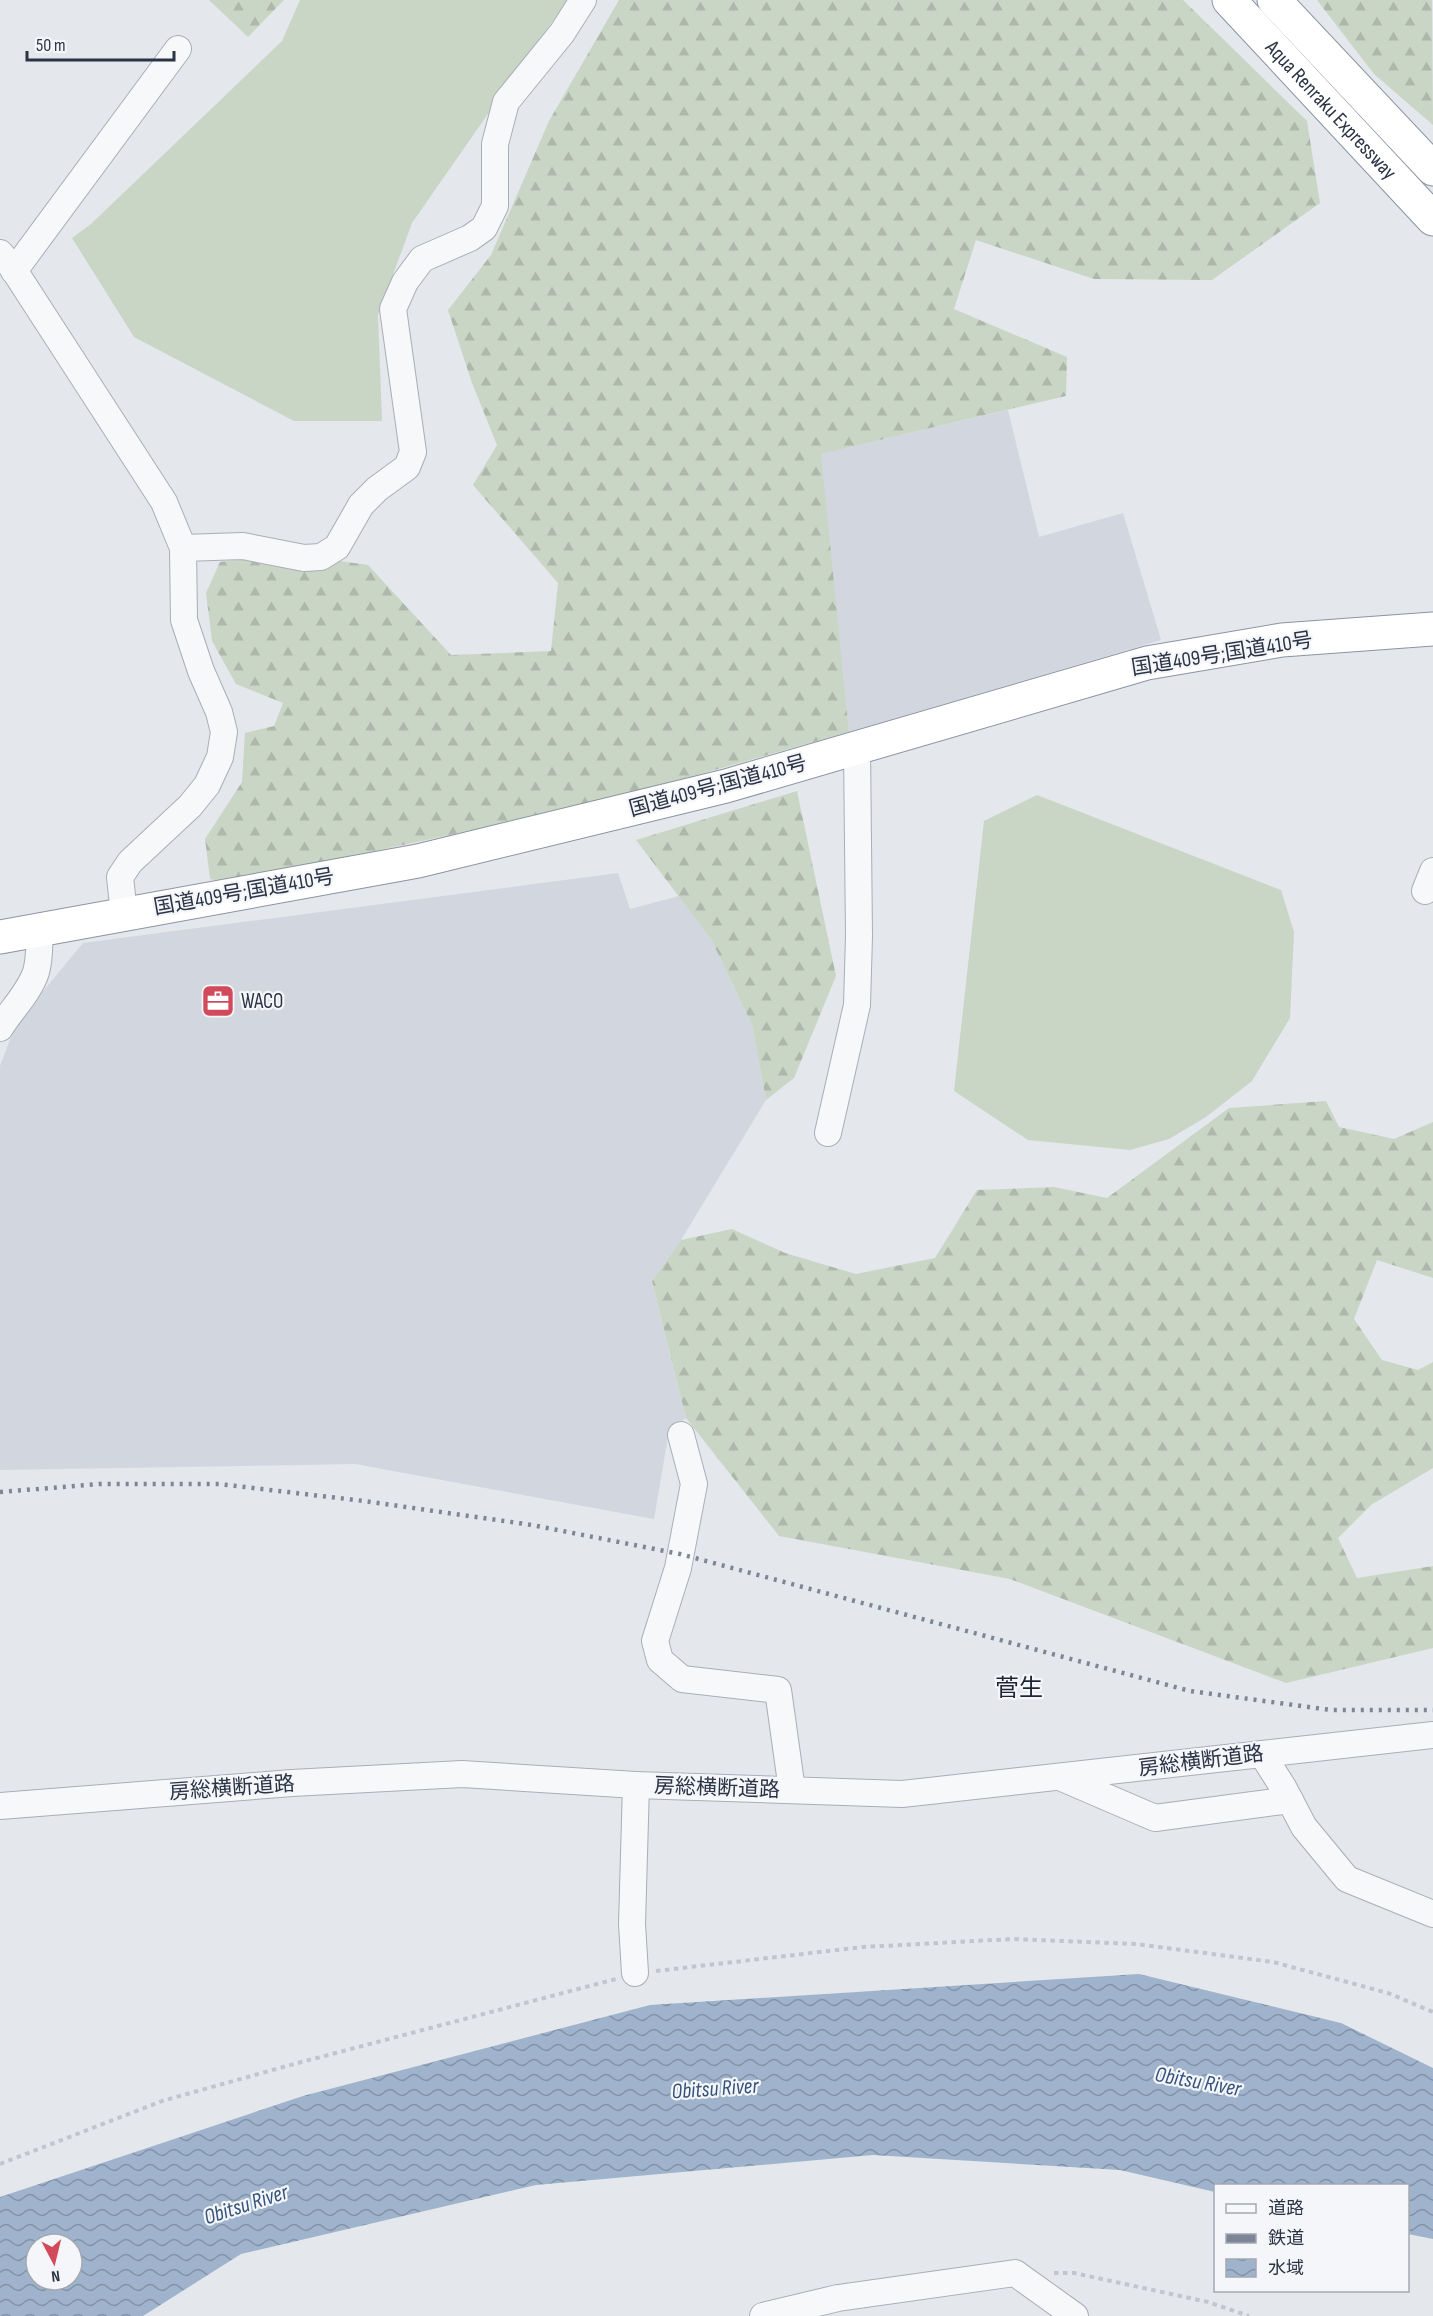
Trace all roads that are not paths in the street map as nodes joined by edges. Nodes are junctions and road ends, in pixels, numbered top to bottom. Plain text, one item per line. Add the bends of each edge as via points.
1 (583, 0) edge
2 (1229, 0) edge
3 (1274, 0) edge
4 (178, 49) dead end
5 (1433, 169) edge
6 (1433, 219) edge
7 (7, 262) edge
8 (183, 548) junction
9 (1433, 629) edge
10 (857, 749) junction
11 (124, 914) junction
12 (40, 929) junction
13 (0, 937) edge
14 (0, 1028) edge
15 (828, 1133) dead end
16 (681, 1435) dead end
17 (1433, 1735) edge
18 (1262, 1754) junction
19 (1060, 1778) junction
20 (636, 1785) junction
21 (792, 1790) junction
22 (1290, 1800) junction
23 (0, 1806) edge
24 (1433, 1914) edge
25 (635, 1973) road end
26 (839, 2307) edge
27 (763, 2316) edge
28 (1075, 2316) edge

1 - 8 street via 562,33 506,102 495,144 495,206 484,228 422,259 405,282 393,309 413,452 407,467 361,505 337,547 321,556 304,558 243,546
2 - 6 highway, Aqua Renraku Expressway
3 - 5 highway, Aqua Renraku Expressway
4 - 7 street
7 - 8 street via 164,502
8 - 11 street via 184,620 219,712 224,732 220,757 207,785 190,806 130,862 120,877
9 - 10 highway, 国道409号;国道410号 via 1282,640 1147,663
10 - 11 highway, 国道409号;国道410号 via 726,786 418,861
10 - 15 street via 857,1005
11 - 12 highway, 国道409号;国道410号
12 - 13 highway, 国道409号;国道410号
12 - 14 street via 36,972
16 - 21 street via 694,1484 678,1568 655,1641 660,1660 682,1679 778,1690
17 - 18 street, 房総横断道路
18 - 19 street, 房総横断道路
18 - 22 street
19 - 21 street, 房総横断道路 via 902,1794
19 - 22 street via 1155,1818
20 - 21 street, 房総横断道路
20 - 23 street, 房総横断道路 via 462,1774
20 - 25 street via 632,1924
22 - 24 street via 1304,1827 1347,1879
26 - 27 street
26 - 28 street via 1014,2273

